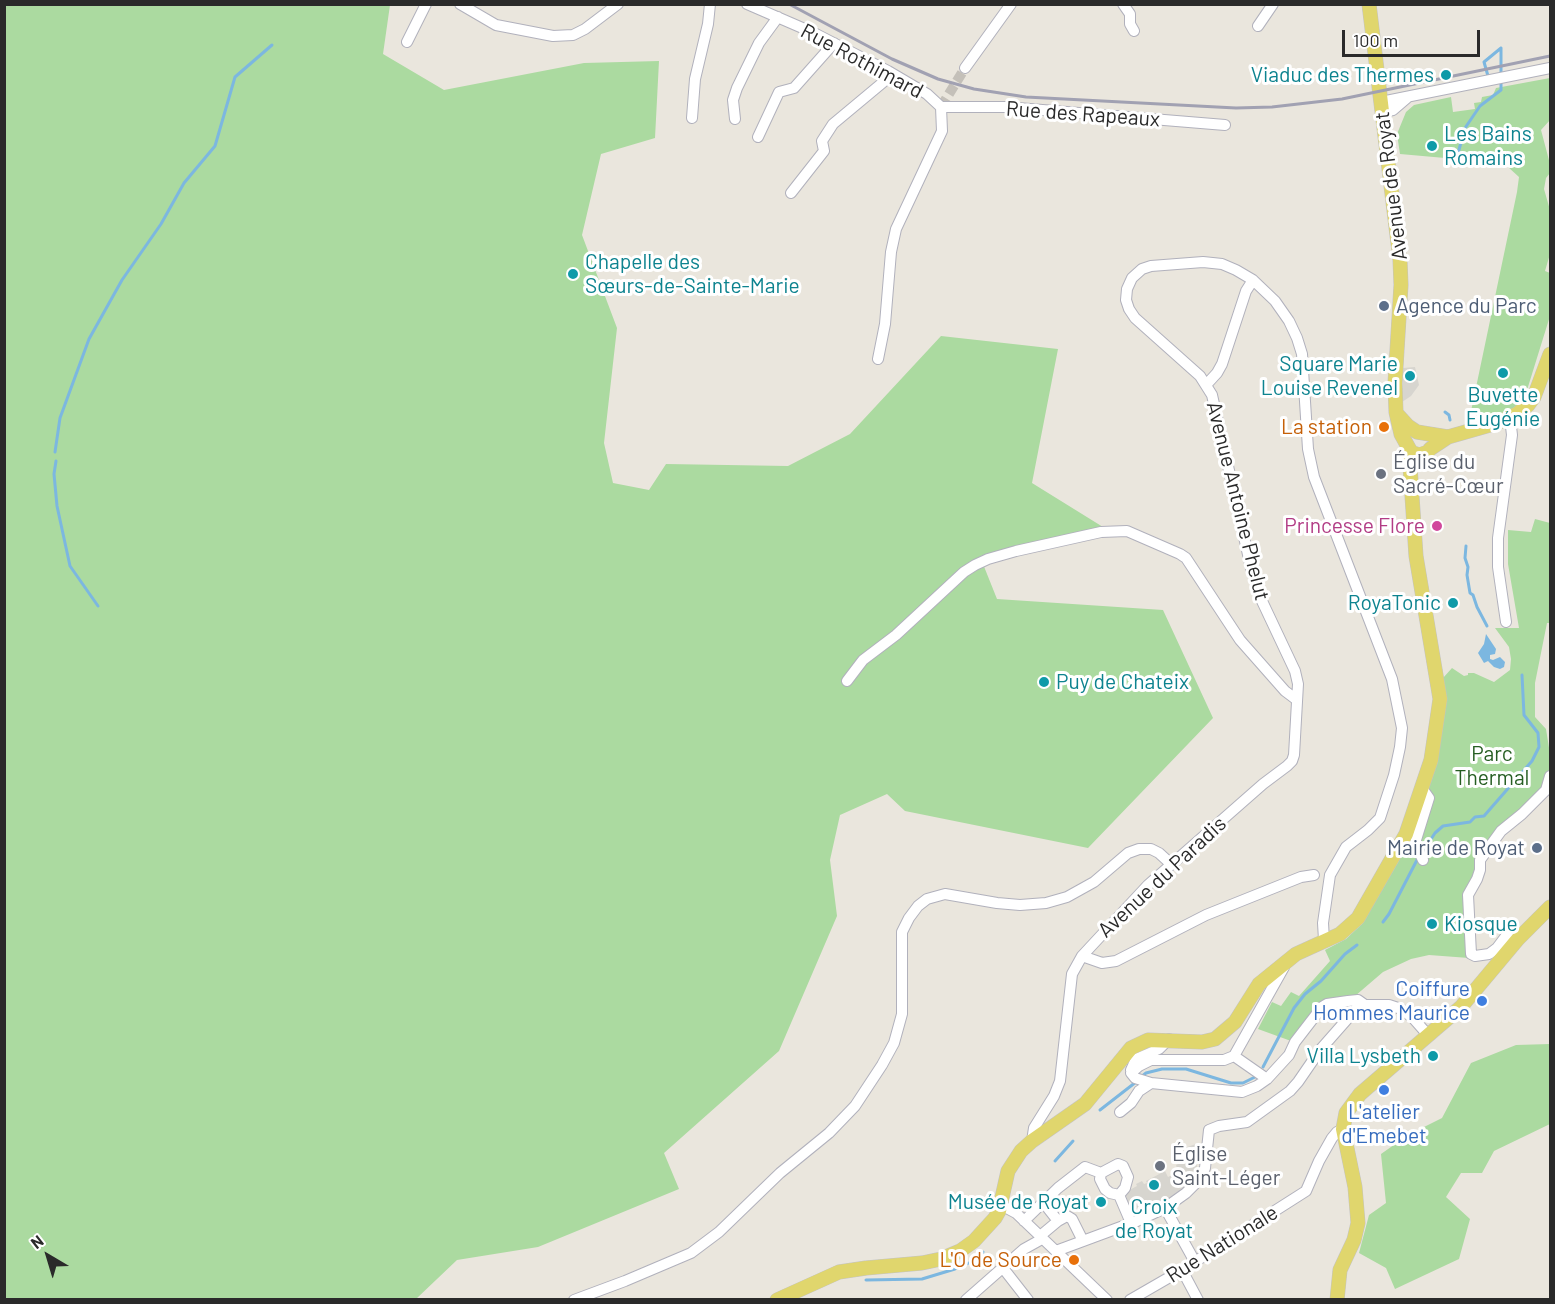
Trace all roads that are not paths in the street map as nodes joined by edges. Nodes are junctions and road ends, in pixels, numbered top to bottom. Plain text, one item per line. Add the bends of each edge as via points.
1 (426, 4) edge
2 (460, 4) edge
3 (618, 4) edge
4 (710, 4) edge
5 (747, 4) edge
6 (1011, 4) edge
7 (1123, 4) edge
8 (1273, 4) edge
9 (1369, 4) edge
10 (778, 17) junction
11 (1258, 26) dead end
12 (1134, 31) dead end
13 (407, 42) dead end
14 (834, 43) junction
15 (965, 68) tunnel mouth
16 (1551, 68) edge
17 (892, 74) junction
18 (941, 107) junction
19 (1382, 107) junction
20 (692, 118) dead end
21 (735, 119) dead end
22 (1225, 125) dead end
23 (758, 137) dead end
24 (791, 193) dead end
25 (1253, 280) junction
26 (1551, 354) edge
27 (878, 359) dead end
28 (1206, 385) junction
29 (1510, 418) junction
30 (1420, 444) junction
31 (1506, 622) dead end
32 (847, 681) dead end
33 (1297, 700) junction
34 (1551, 776) edge
35 (1422, 788) junction
36 (1423, 860) dead end
37 (1171, 864) junction
38 (1314, 875) dead end
39 (1551, 907) edge
40 (1518, 939) junction
41 (1324, 940) junction
42 (1082, 956) junction
43 (1288, 961) junction
44 (1365, 1005) junction
45 (1428, 1035) junction
46 (1170, 1040) junction
47 (1234, 1056) junction
48 (1261, 1074) junction
49 (1140, 1079) junction
50 (1120, 1112) dead end
51 (1343, 1129) junction
52 (1032, 1141) junction
53 (1101, 1173) junction
54 (1119, 1195) junction
55 (1043, 1202) junction
56 (1001, 1205) junction
57 (1165, 1208) junction
58 (1024, 1221) junction
59 (1058, 1221) junction
60 (1131, 1223) junction
61 (1041, 1237) junction
62 (1083, 1241) junction
63 (1056, 1251) junction
64 (1195, 1262) junction
65 (1003, 1268) junction
66 (1182, 1270) junction
67 (1136, 1298) edge
68 (1336, 1298) edge
69 (574, 1299) edge
70 (777, 1299) edge
71 (966, 1299) edge
72 (1028, 1299) edge
73 (1107, 1299) edge
74 (1198, 1299) edge

1 - 13 street
2 - 3 street via 496,25 553,36 573,35
4 - 20 street via 695,79
5 - 10 street, Rue Rothimard
6 - 15 street
7 - 12 street
8 - 11 street
9 - 19 main road, Avenue de Royat
10 - 14 street, Rue Rothimard
10 - 21 street via 741,76 733,100
14 - 17 street, Rue Rothimard
14 - 23 street via 794,88 779,92
16 - 19 street via 1407,98 1399,107
17 - 18 street, Rue Rothimard
17 - 24 street via 833,124 822,141 824,151
18 - 22 street, Rue des Rapeaux via 1006,107
18 - 27 street via 942,131 896,229
19 - 30 main road, Avenue de Royat via 1400,260 1396,412 1401,434
25 - 28 street via 1222,364
25 - 28 street, Avenue Antoine Phelut via 1222,264 1203,262 1142,269 1127,289 1126,300 1135,318
25 - 41 street, Avenue Antoine Phelut via 1275,301 1298,338 1314,477 1392,680 1401,728 1394,775 1380,818 1346,847 1330,875
26 - 29 main road via 1534,397
28 - 33 street, Avenue Antoine Phelut via 1212,395 1251,568 1295,671
29 - 30 main road
29 - 31 street via 1512,435 1498,538
30 - 35 main road via 1410,466 1416,556 1440,699 1431,760
32 - 33 street via 863,660 975,565 1016,551 1101,532 1127,531 1186,558 1240,640
33 - 37 street, Avenue du Paradis via 1292,761
34 - 40 street via 1546,790 1501,831 1480,860 1477,879 1468,895 1471,954 1487,954 1506,936
35 - 36 street via 1429,798 1415,843
35 - 41 main road via 1399,849 1365,907 1340,934
37 - 42 street, Avenue du Paradis
37 - 69 street via 1160,853 1139,849 1128,853 1094,882 1046,903 1020,905 945,894 927,899 902,932 902,1014 894,1043 855,1106 830,1133 691,1253
38 - 42 street via 1206,915 1116,962 1102,963
39 - 40 main road
40 - 45 main road via 1461,1007
41 - 43 main road
42 - 52 street, Avenue du Paradis via 1072,974 1060,1082 1034,1128
43 - 46 main road via 1260,984 1235,1022 1220,1036 1202,1042
43 - 47 street
44 - 45 street via 1389,1005 1401,1010
44 - 48 street via 1358,1000 1327,1004 1289,1055
44 - 57 street via 1320,1050 1299,1082 1271,1106 1247,1122 1209,1130 1205,1168 1200,1178
45 - 51 main road via 1360,1094 1344,1119
46 - 49 street via 1136,1059 1131,1068
46 - 52 main road via 1148,1040 1131,1048 1085,1104
47 - 48 street
47 - 49 street via 1224,1060 1151,1060 1139,1066
48 - 49 street via 1242,1092
49 - 50 street via 1138,1091
51 - 64 street, Rue Nationale via 1332,1138 1306,1191
51 - 68 main road via 1358,1223 1340,1270
52 - 56 main road via 1008,1171
53 - 54 street via 1105,1190
53 - 54 street via 1118,1164 1123,1166 1128,1177
53 - 55 street via 1085,1167
54 - 60 street
55 - 58 street
55 - 59 street
56 - 58 street
56 - 70 main road via 974,1241 941,1259 840,1272
57 - 60 street
57 - 64 street
58 - 61 street
59 - 61 street
59 - 62 street via 1067,1216 1072,1219
60 - 62 street
61 - 63 street
61 - 65 street
62 - 63 street
63 - 73 street
64 - 66 street, Rue Nationale
65 - 71 street
65 - 72 street
66 - 67 street, Rue Nationale
66 - 74 street

